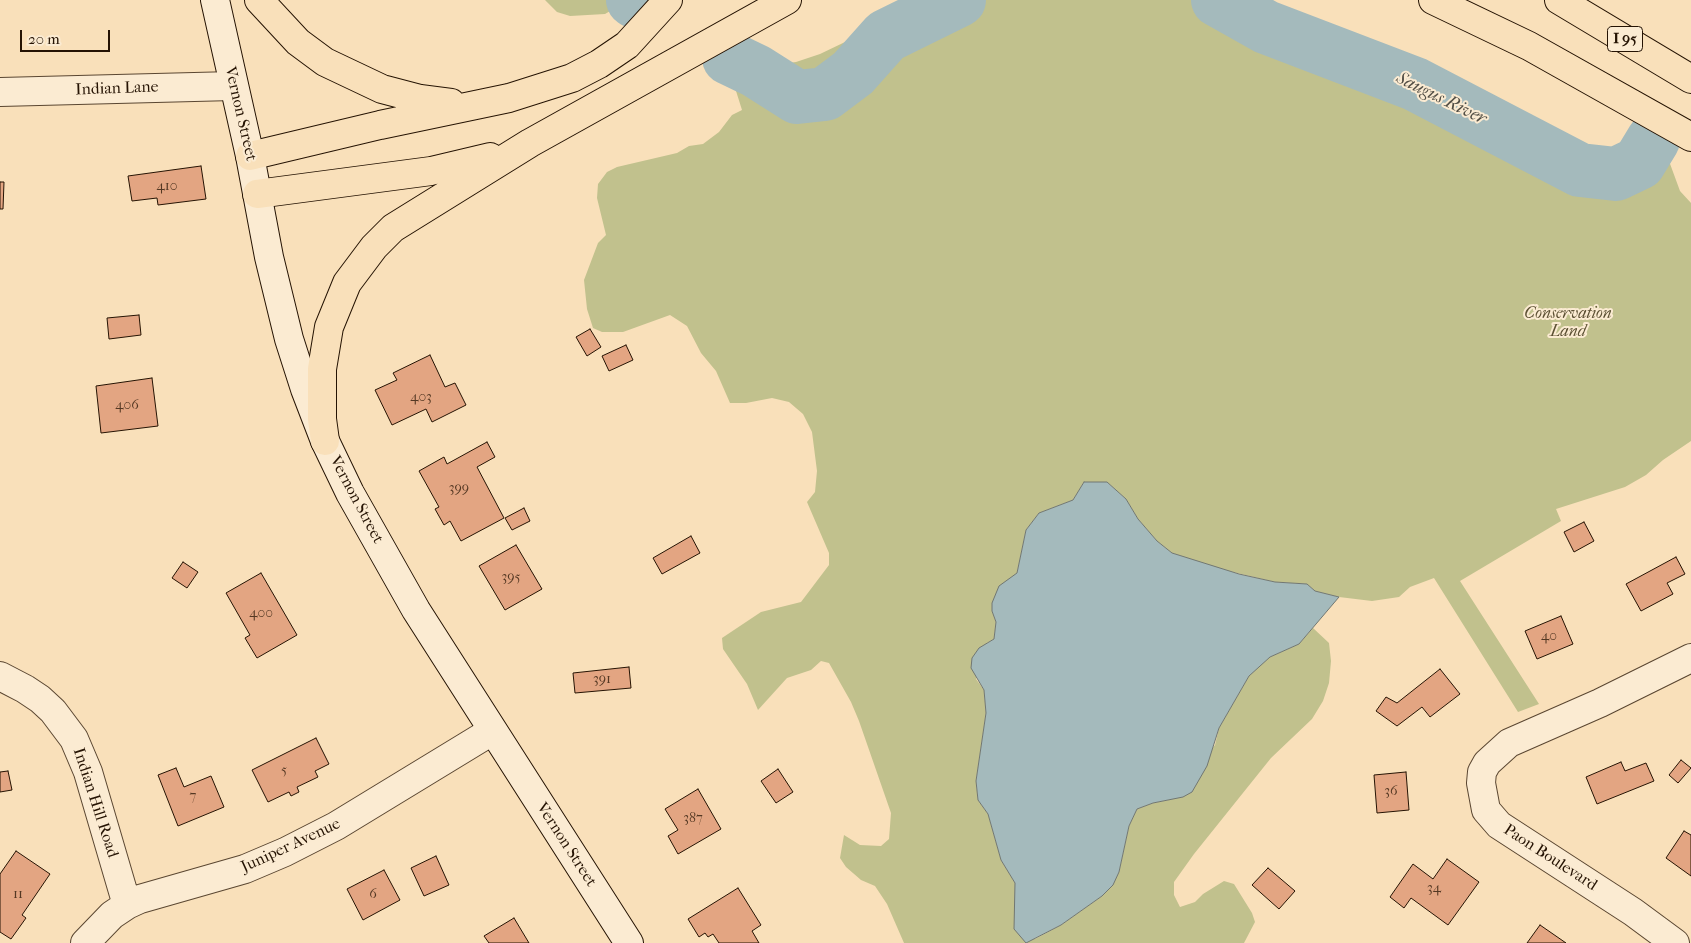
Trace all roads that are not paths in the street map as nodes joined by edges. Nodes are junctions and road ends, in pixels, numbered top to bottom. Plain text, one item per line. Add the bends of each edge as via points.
1 (215, 0) edge
2 (259, 0) edge
3 (668, 0) edge
4 (787, 0) edge
5 (1433, 0) edge
6 (1559, 0) edge
7 (1691, 79) edge
8 (233, 86) junction
9 (0, 92) edge
10 (483, 103) junction
11 (1691, 137) edge
12 (530, 143) junction
13 (250, 156) junction
14 (257, 194) junction
15 (325, 441) junction
16 (1691, 658) edge
17 (0, 676) edge
18 (492, 731) junction
19 (127, 905) junction
20 (85, 943) edge
21 (629, 943) edge
22 (1675, 943) edge

1 - 8 street, Vernon Street
2 - 10 highway via 298,42 325,62 356,78 420,99
3 - 10 highway via 627,45 599,64 536,91
4 - 12 highway
5 - 11 highway via 1530,46
6 - 7 highway, I 95
8 - 9 street, Indian Lane
8 - 13 street, Vernon Street
10 - 13 highway
12 - 14 highway via 431,171
12 - 15 highway via 393,228 347,283 331,320 324,349 321,395
13 - 14 street, Vernon Street
14 - 15 street, Vernon Street via 289,339
15 - 18 street, Vernon Street via 392,568
16 - 22 street, Paon Boulevard via 1509,743 1487,763 1481,783 1486,810 1499,825
17 - 19 street, Indian Hill Road via 40,699 74,739 88,772
18 - 19 street, Juniper Avenue via 336,826 285,852 245,869
18 - 21 street, Vernon Street
19 - 20 street, Juniper Avenue via 112,915

